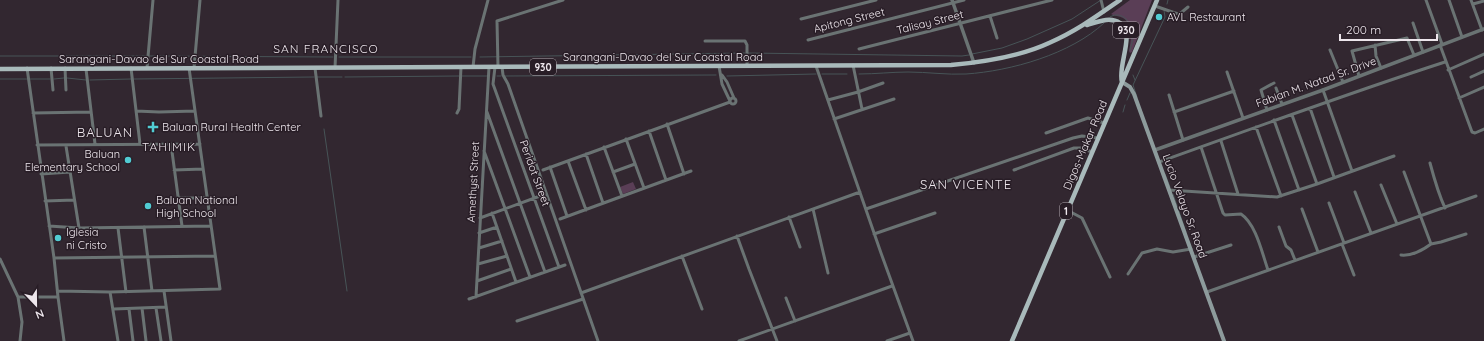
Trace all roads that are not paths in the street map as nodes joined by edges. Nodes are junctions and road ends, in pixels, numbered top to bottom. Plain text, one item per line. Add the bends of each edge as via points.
1 (154, 0) edge
2 (200, 0) edge
3 (338, 0) edge
4 (488, 0) edge
5 (563, 0) edge
6 (876, 0) edge
7 (964, 0) edge
8 (1052, 0) edge
9 (1120, 0) edge
10 (1157, 0) edge
11 (1426, 0) edge
12 (1449, 0) edge
13 (1471, 0) edge
14 (554, 1) edge
15 (1101, 1) edge
16 (1484, 1) edge
17 (953, 2) edge
18 (1473, 4) junction
19 (1155, 6) junction
20 (1188, 7) dead end
21 (1104, 12) junction
22 (990, 16) junction
23 (801, 19) dead end
24 (1413, 23) dead end
25 (960, 24) junction
26 (1079, 28) junction
27 (1483, 29) edge
28 (1462, 37) junction
29 (997, 38) dead end
30 (808, 40) dead end
31 (704, 41) dead end
32 (1375, 45) junction
33 (1441, 45) junction
34 (859, 49) dead end
35 (1330, 50) dead end
36 (1423, 52) junction
37 (1484, 54) edge
38 (1414, 55) junction
39 (1445, 62) junction
40 (974, 63) junction
41 (853, 65) junction
42 (719, 66) junction
43 (747, 66) junction
44 (816, 66) junction
45 (461, 67) junction
46 (473, 67) junction
47 (489, 67) junction
48 (498, 67) junction
49 (27, 68) junction
50 (51, 68) junction
51 (65, 68) junction
52 (131, 68) junction
53 (146, 68) junction
54 (191, 68) junction
55 (315, 68) junction
56 (335, 68) junction
57 (1381, 68) junction
58 (0, 69) edge
59 (86, 69) junction
60 (1448, 70) junction
61 (1484, 71) edge
62 (1228, 72) dead end
63 (721, 73) junction
64 (1359, 76) junction
65 (1471, 77) dead end
66 (1122, 82) junction
67 (1343, 82) junction
68 (883, 83) dead end
69 (1274, 83) dead end
70 (488, 84) junction
71 (493, 84) junction
72 (1484, 87) edge
73 (1276, 88) dead end
74 (53, 90) dead end
75 (66, 90) dead end
76 (1322, 90) junction
77 (1234, 91) junction
78 (858, 92) junction
79 (1169, 95) dead end
80 (1459, 98) junction
81 (894, 99) dead end
82 (828, 100) junction
83 (730, 101) junction
84 (1327, 102) junction
85 (1282, 104) junction
86 (1310, 108) junction
87 (486, 110) junction
88 (862, 110) junction
89 (1267, 110) junction
90 (136, 111) junction
91 (195, 111) junction
92 (91, 112) junction
93 (1174, 112) junction
94 (33, 113) junction
95 (457, 113) dead end
96 (1292, 115) junction
97 (321, 116) dead end
98 (1243, 118) junction
99 (834, 119) junction
100 (1274, 120) junction
101 (1104, 123) junction
102 (667, 124) junction
103 (1256, 127) junction
104 (1484, 129) edge
105 (649, 131) junction
106 (1046, 133) dead end
107 (1098, 138) junction
108 (626, 139) junction
109 (1183, 140) junction
110 (1221, 141) junction
111 (95, 144) junction
112 (140, 144) junction
113 (171, 144) junction
114 (200, 144) junction
115 (37, 145) junction
116 (66, 146) junction
117 (604, 147) junction
118 (1201, 147) junction
119 (484, 150) junction
120 (1155, 150) junction
121 (1092, 152) junction
122 (586, 154) junction
123 (1394, 156) dead end
124 (568, 160) junction
125 (1159, 162) junction
126 (1430, 163) dead end
127 (635, 164) junction
128 (550, 167) junction
129 (203, 169) junction
130 (174, 170) junction
131 (543, 170) dead end
132 (1014, 170) dead end
133 (1352, 170) junction
134 (691, 171) dead end
135 (70, 172) junction
136 (613, 172) junction
137 (1404, 172) dead end
138 (41, 174) junction
139 (684, 174) junction
140 (1334, 177) junction
141 (666, 180) junction
142 (1317, 184) junction
143 (1381, 185) dead end
144 (644, 188) junction
145 (1169, 190) junction
146 (1299, 190) junction
147 (634, 192) junction
148 (860, 192) junction
149 (1355, 192) dead end
150 (1217, 193) junction
151 (1238, 194) junction
152 (540, 196) dead end
153 (622, 196) junction
154 (1281, 196) junction
155 (1476, 196) dead end
156 (636, 197) dead end
157 (178, 198) junction
158 (207, 198) junction
159 (534, 198) junction
160 (45, 200) junction
161 (74, 200) junction
162 (520, 203) junction
163 (603, 203) junction
164 (1329, 203) dead end
165 (506, 208) junction
166 (1445, 208) junction
167 (813, 209) junction
168 (866, 209) junction
169 (1302, 209) dead end
170 (586, 210) junction
171 (1067, 210) junction
172 (935, 213) dead end
173 (492, 214) junction
174 (567, 216) junction
175 (1420, 216) junction
176 (789, 217) junction
177 (480, 218) junction
178 (560, 219) dead end
179 (1397, 224) junction
180 (49, 226) junction
181 (182, 226) junction
182 (212, 226) junction
183 (144, 227) junction
184 (497, 227) junction
185 (79, 228) junction
186 (118, 228) junction
187 (1279, 228) dead end
188 (479, 233) junction
189 (1371, 233) junction
190 (874, 234) junction
191 (1466, 234) dead end
192 (737, 236) junction
193 (502, 241) junction
194 (1343, 243) junction
195 (1430, 244) junction
196 (1231, 245) dead end
197 (800, 247) dead end
198 (478, 248) junction
199 (1191, 249) junction
200 (1318, 252) junction
201 (1401, 255) dead end
202 (215, 256) junction
203 (507, 256) junction
204 (682, 256) junction
205 (1194, 257) junction
206 (54, 258) junction
207 (122, 258) junction
208 (148, 258) junction
209 (0, 259) edge
210 (1296, 260) junction
211 (478, 264) junction
212 (565, 265) dead end
213 (559, 267) junction
214 (512, 269) junction
215 (1268, 270) junction
216 (545, 272) junction
217 (828, 273) dead end
218 (1128, 274) dead end
219 (1354, 275) dead end
220 (530, 277) junction
221 (1110, 277) dead end
222 (477, 281) junction
223 (516, 282) junction
224 (892, 286) junction
225 (58, 290) junction
226 (152, 291) junction
227 (164, 291) junction
228 (110, 292) junction
229 (126, 292) junction
230 (1207, 292) junction
231 (581, 293) junction
232 (18, 297) junction
233 (58, 297) junction
234 (476, 297) junction
235 (786, 298) dead end
236 (469, 299) dead end
237 (583, 299) junction
238 (166, 307) junction
239 (142, 308) junction
240 (156, 308) junction
241 (114, 309) junction
242 (129, 309) junction
243 (702, 309) dead end
244 (518, 321) dead end
245 (795, 321) junction
246 (772, 329) junction
247 (910, 333) junction
248 (20, 341) edge
249 (64, 341) edge
250 (118, 341) edge
251 (133, 341) edge
252 (146, 341) edge
253 (161, 341) edge
254 (171, 341) edge
255 (598, 341) edge
256 (739, 341) edge
257 (777, 341) edge
258 (887, 341) edge
259 (913, 341) edge
260 (1012, 341) edge
261 (1224, 341) edge

1 - 53 street
2 - 54 street
3 - 56 street
4 - 46 street
5 - 14 street
6 - 23 street
7 - 17 street, Apitong Street
8 - 22 street, Talisay Street
9 - 21 main road, Sarangani-Davao del Sur Coastal Road / 930
10 - 19 main road, Digos-Makar Road / 1
11 - 33 street
12 - 28 street
13 - 18 street
14 - 48 street via 497,21
15 - 21 street
16 - 18 street
17 - 25 street
17 - 30 street, Apitong Street
18 - 27 street
19 - 20 street via 1178,14
19 - 66 main road, Digos-Makar Road / 1
21 - 26 main road, Sarangani-Davao del Sur Coastal Road / 930
22 - 25 street, Talisay Street
22 - 29 street
24 - 36 street
25 - 34 street, Talisay Street
25 - 40 street
26 - 40 main road, Sarangani-Davao del Sur Coastal Road / 930 via 1036,48
26 - 66 main road, Sarangani-Davao del Sur Coastal Road / 930 via 1106,20 1116,21 1124,28 1127,36 1121,71
27 - 28 street, Fabian M. Natad Sr. Drive
28 - 33 street, Fabian M. Natad Sr. Drive
31 - 43 street via 744,40
32 - 38 street via 1407,38
32 - 57 street
32 - 64 street via 1352,51
33 - 36 street, Fabian M. Natad Sr. Drive
33 - 39 street
35 - 67 street
36 - 38 street, Fabian M. Natad Sr. Drive
37 - 60 street
38 - 57 street, Fabian M. Natad Sr. Drive
39 - 60 street
39 - 84 street
40 - 41 main road, Sarangani-Davao del Sur Coastal Road / 930 via 942,66
41 - 44 main road, Sarangani-Davao del Sur Coastal Road / 930
41 - 78 street
42 - 43 main road, Sarangani-Davao del Sur Coastal Road / 930
42 - 48 main road, Sarangani-Davao del Sur Coastal Road / 930
42 - 63 street
43 - 44 main road, Sarangani-Davao del Sur Coastal Road / 930
44 - 82 street
45 - 46 main road, Sarangani-Davao del Sur Coastal Road / 930
45 - 56 main road, Sarangani-Davao del Sur Coastal Road / 930
45 - 95 street
46 - 47 main road, Sarangani-Davao del Sur Coastal Road / 930
47 - 48 main road, Sarangani-Davao del Sur Coastal Road / 930
47 - 70 street, Amethyst Street
48 - 71 street
48 - 231 street via 508,84
49 - 50 main road, Sarangani-Davao del Sur Coastal Road / 930
49 - 58 main road, Sarangani-Davao del Sur Coastal Road / 930
49 - 94 street
50 - 51 main road, Sarangani-Davao del Sur Coastal Road / 930
50 - 74 street
51 - 59 main road, Sarangani-Davao del Sur Coastal Road / 930
51 - 75 street
52 - 53 main road, Sarangani-Davao del Sur Coastal Road / 930
52 - 59 main road, Sarangani-Davao del Sur Coastal Road / 930
52 - 90 street
53 - 54 main road, Sarangani-Davao del Sur Coastal Road / 930
54 - 55 main road, Sarangani-Davao del Sur Coastal Road / 930
54 - 91 street
55 - 56 main road, Sarangani-Davao del Sur Coastal Road / 930
55 - 97 street
57 - 64 street, Fabian M. Natad Sr. Drive
59 - 92 street
60 - 80 street
61 - 65 street
62 - 77 street
63 - 83 street via 722,84
63 - 83 street via 736,99 731,98
64 - 67 street, Fabian M. Natad Sr. Drive
66 - 101 main road, Digos-Makar Road / 1
66 - 120 main road, Lucio Velayo Sr. Road via 1132,90
67 - 76 street, Fabian M. Natad Sr. Drive
68 - 78 street
69 - 89 street via 1261,90
70 - 71 street
70 - 87 street, Amethyst Street
71 - 159 street, Peridot Street
72 - 80 street
73 - 85 street
76 - 84 street
76 - 85 street, Fabian M. Natad Sr. Drive
77 - 93 street
77 - 98 street
78 - 82 street
78 - 88 street
79 - 93 street
80 - 104 street via 1472,132
81 - 88 street
82 - 99 street
83 - 102 street
84 - 86 street
84 - 133 street
85 - 89 street, Fabian M. Natad Sr. Drive
86 - 96 street
86 - 140 street
87 - 119 street, Amethyst Street
87 - 162 street
88 - 99 street
89 - 98 street, Fabian M. Natad Sr. Drive
90 - 91 street
90 - 112 street
91 - 114 street
92 - 94 street
92 - 111 street
93 - 109 street
94 - 115 street
96 - 100 street
96 - 142 street
98 - 109 street, Fabian M. Natad Sr. Drive
99 - 148 street
100 - 103 street
100 - 146 street
101 - 106 street via 1088,118
101 - 107 main road, Digos-Makar Road / 1
102 - 105 street
102 - 139 street
103 - 110 street
103 - 154 street
105 - 108 street
105 - 141 street
107 - 121 main road, Digos-Makar Road / 1
107 - 168 street via 1073,138
108 - 117 street
108 - 127 street
109 - 120 street, Fabian M. Natad Sr. Drive
110 - 118 street
110 - 151 street
111 - 112 street
111 - 116 street
112 - 113 street
113 - 114 street
113 - 130 street
114 - 129 street
115 - 116 street
115 - 138 street
116 - 135 street
117 - 122 street
117 - 136 street
118 - 125 street
118 - 150 street
119 - 165 street
119 - 177 street, Amethyst Street
120 - 125 main road, Lucio Velayo Sr. Road
121 - 132 street via 1074,148
121 - 171 main road, Digos-Makar Road / 1
122 - 124 street
122 - 163 street
123 - 133 street
124 - 128 street
124 - 170 street
125 - 145 main road, Lucio Velayo Sr. Road
126 - 166 street via 1436,188
127 - 136 street
127 - 144 street
128 - 131 street
128 - 174 street
129 - 130 street
129 - 158 street
130 - 157 street
133 - 140 street
134 - 139 street
135 - 138 street
135 - 161 street
136 - 153 street
137 - 175 street
138 - 160 street
139 - 141 street
140 - 142 street
141 - 144 street
142 - 146 street
143 - 179 street
144 - 147 street
145 - 150 street
145 - 199 main road, Lucio Velayo Sr. Road
146 - 154 street
147 - 153 street
147 - 156 street
148 - 167 street
148 - 168 street
149 - 189 street
150 - 151 street
150 - 215 street via 1224,214 1241,214 1248,221
151 - 154 street
152 - 159 street
153 - 163 street
155 - 166 street
157 - 158 street
157 - 181 street
158 - 182 street
159 - 162 street
159 - 213 street, Peridot Street
160 - 161 street
160 - 180 street
161 - 185 street
162 - 165 street
162 - 216 street
163 - 170 street
164 - 194 street
165 - 173 street
165 - 220 street
166 - 175 street
167 - 176 street
167 - 217 street
168 - 190 street
169 - 200 street
170 - 174 street
171 - 221 street via 1082,218
171 - 260 main road, Digos-Makar Road / 1
172 - 190 street
173 - 177 street
173 - 184 street
174 - 178 street
175 - 179 street
175 - 195 street
176 - 192 street
176 - 197 street
177 - 188 street, Amethyst Street
179 - 189 street
180 - 185 street
180 - 206 street
181 - 182 street
181 - 183 street
182 - 202 street
183 - 186 street
183 - 208 street
184 - 188 street
184 - 193 street
185 - 186 street
186 - 207 street
187 - 210 street via 1286,246
188 - 198 street, Amethyst Street
189 - 194 street
190 - 224 street
191 - 195 street
192 - 204 street
192 - 246 street
193 - 198 street
193 - 203 street
194 - 200 street
194 - 219 street
195 - 201 street via 1422,250
196 - 205 street
198 - 211 street, Amethyst Street
199 - 205 main road, Lucio Velayo Sr. Road
199 - 218 street via 1173,252 1157,249 1142,252
200 - 210 street
202 - 208 street
202 - 227 street via 220,290
203 - 211 street
203 - 214 street
204 - 231 street
204 - 243 street
205 - 230 main road, Lucio Velayo Sr. Road
206 - 207 street
206 - 225 street
207 - 208 street
207 - 229 street
208 - 226 street
209 - 232 street
210 - 215 street
211 - 222 street, Amethyst Street
212 - 213 street
213 - 216 street
214 - 222 street
214 - 223 street
215 - 230 street
216 - 220 street
220 - 223 street
222 - 234 street, Amethyst Street
223 - 234 street
224 - 245 street
224 - 247 street
225 - 228 street
225 - 233 street
226 - 227 street
226 - 229 street
227 - 238 street
228 - 229 street
228 - 241 street
230 - 261 main road, Lucio Velayo Sr. Road
231 - 237 street
232 - 233 street
232 - 248 street via 22,322
233 - 249 street
234 - 236 street
235 - 245 street
237 - 244 street
237 - 255 street
238 - 240 street
238 - 254 street
239 - 240 street
239 - 242 street
239 - 252 street
240 - 253 street
241 - 242 street
241 - 250 street
242 - 251 street
245 - 246 street
246 - 256 street
246 - 257 street
247 - 258 street
247 - 259 street

